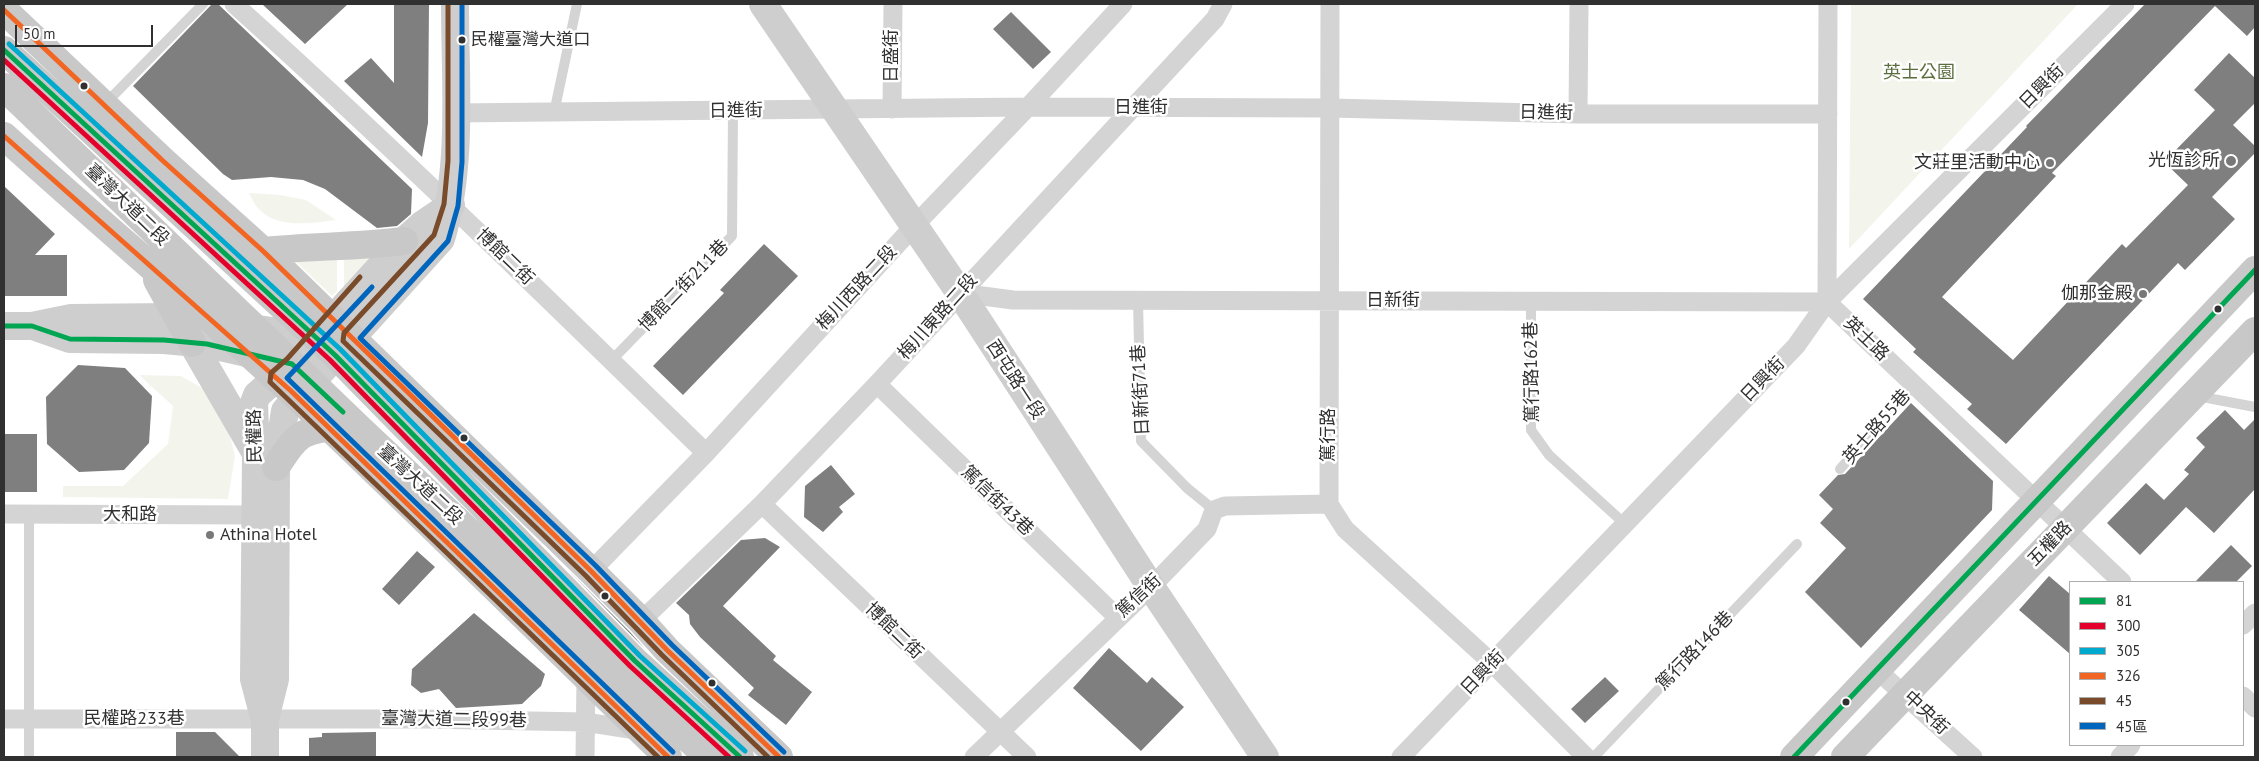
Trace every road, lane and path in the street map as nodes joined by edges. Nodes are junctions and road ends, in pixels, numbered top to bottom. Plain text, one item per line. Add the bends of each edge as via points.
1 (203, 4) edge
2 (234, 4) edge
3 (455, 4) edge
4 (577, 4) edge
5 (763, 4) edge
6 (893, 4) edge
7 (1123, 4) edge
8 (1223, 4) edge
9 (1330, 4) edge
10 (1579, 4) edge
11 (1828, 4) edge
12 (2125, 4) edge
13 (4, 10) edge
14 (4, 50) edge
15 (4, 87) edge
16 (104, 105) junction
17 (1028, 108) junction
18 (1134, 108) junction
19 (1330, 108) junction
20 (892, 109) junction
21 (834, 110) junction
22 (733, 111) junction
23 (455, 113) junction
24 (554, 113) junction
25 (1578, 114) junction
26 (1828, 114) junction
27 (4, 136) edge
28 (451, 205) junction
29 (914, 226) junction
30 (404, 241) junction
31 (263, 251) junction
32 (145, 259) junction
33 (2255, 270) edge
34 (960, 292) junction
35 (1138, 300) junction
36 (1330, 301) junction
37 (1531, 302) junction
38 (1828, 302) junction
39 (179, 319) junction
40 (216, 324) junction
41 (4, 326) edge
42 (32, 326) junction
43 (2255, 331) edge
44 (333, 337) junction
45 (251, 341) junction
46 (192, 343) junction
47 (611, 361) junction
48 (294, 380) junction
49 (876, 384) junction
50 (1914, 385) junction
51 (2193, 396) junction
52 (2255, 407) edge
53 (343, 426) junction
54 (706, 453) junction
55 (266, 461) junction
56 (1840, 469) dead end
57 (2036, 502) junction
58 (762, 504) junction
59 (1329, 504) junction
60 (1214, 510) junction
61 (4, 514) edge
62 (29, 514) junction
63 (256, 515) junction
64 (1625, 524) junction
65 (2065, 529) junction
66 (1797, 544) dead end
67 (591, 571) junction
68 (2121, 581) edge
69 (1151, 587) junction
70 (2255, 613) edge
71 (1117, 617) junction
72 (642, 621) junction
73 (2244, 625) edge
74 (1492, 663) junction
75 (1877, 670) junction
76 (586, 678) junction
77 (1906, 694) junction
78 (2244, 697) edge
79 (2255, 708) edge
80 (265, 719) junction
81 (4, 720) edge
82 (28, 720) junction
83 (585, 722) junction
84 (642, 731) junction
85 (1000, 732) junction
86 (2131, 746) edge
87 (28, 757) edge
88 (265, 757) edge
89 (585, 757) edge
90 (668, 757) edge
91 (708, 757) edge
92 (740, 757) edge
93 (779, 757) edge
94 (974, 757) edge
95 (1027, 757) edge
96 (1265, 757) edge
97 (1401, 757) edge
98 (1586, 757) edge
99 (1594, 757) edge
100 (1794, 757) edge
101 (1846, 757) edge
102 (1974, 757) edge
103 (2120, 757) edge

1 - 16 lane
2 - 28 street, 博館二街
3 - 23 street, 民權路
4 - 24 lane
5 - 21 street, 西屯路一段
6 - 20 street, 日盛街
7 - 17 street, 梅川西路二段
8 - 18 street, 梅川東路二段 via 1215,19
9 - 19 street, 篤行路
10 - 25 street
11 - 26 street, 英士路
12 - 38 street, 日興街
13 - 16 main road, 臺灣大道二段
14 - 44 main road, 臺灣大道二段
15 - 45 main road, 臺灣大道二段
16 - 31 main road, 臺灣大道二段
17 - 18 street, 日進街
17 - 20 street, 日進街
17 - 29 street, 梅川西路二段
18 - 19 street, 日進街
18 - 34 street, 梅川東路二段
19 - 25 street, 日進街
19 - 36 street, 篤行路
20 - 21 street, 日進街
21 - 22 street, 日進街
21 - 29 street, 西屯路一段
22 - 24 street, 日進街
22 - 47 lane, 博館二街211巷 via 732,236
23 - 24 street, 日進街
23 - 28 street, 民權路
25 - 26 street, 日進街
26 - 38 street, 英士路
27 - 32 main road, 臺灣大道二段
28 - 30 street, 民權路 via 422,224
28 - 44 street, 民權路 via 441,239
28 - 47 street, 博館二街
29 - 34 street, 西屯路一段
29 - 54 street, 梅川西路二段
30 - 31 main road
30 - 44 street, 民權路
31 - 44 main road, 臺灣大道二段
32 - 39 main road
32 - 40 main road, 臺灣大道二段
33 - 57 main road
34 - 35 street, 日新街 via 1013,300
34 - 49 street, 梅川東路二段
34 - 69 street, 西屯路一段
35 - 36 street, 日新街
35 - 60 lane, 日新街71巷 via 1141,440 1187,488
36 - 37 street, 日新街
36 - 59 street, 篤行路
37 - 38 street, 日新街
37 - 64 lane, 篤行路162巷 via 1531,430 1549,455
38 - 50 street, 英士路
38 - 64 street, 日興街 via 1796,346
39 - 40 street
39 - 42 street via 71,318
39 - 46 main road
40 - 45 street
41 - 42 street
42 - 46 street via 70,339
43 - 51 main road, 五權路
44 - 45 street
44 - 48 street, 民權路
44 - 67 main road, 臺灣大道二段
44 - 92 main road, 臺灣大道二段 via 635,661
45 - 46 street
45 - 48 main road, 臺灣大道二段
46 - 55 street
47 - 54 street, 博館二街
48 - 53 main road, 臺灣大道二段
48 - 55 street, 民權路
49 - 58 street, 梅川東路二段
49 - 71 street, 篤信街43巷
50 - 56 lane, 英士路55巷
50 - 57 street, 英士路
51 - 52 lane
51 - 65 main road, 五權路
53 - 55 main road via 307,431
53 - 76 main road, 臺灣大道二段
53 - 91 main road, 臺灣大道二段
54 - 67 street, 梅川西路二段
55 - 63 street, 民權路
55 - 80 street, 民權路 via 275,679
57 - 65 street, 英士路
57 - 75 main road
58 - 72 street, 梅川東路二段
58 - 85 street, 博館二街
59 - 60 street via 1225,506
59 - 74 street via 1345,529
60 - 69 street, 篤信街 via 1207,529
61 - 62 street, 大和路
62 - 63 street, 大和路
62 - 82 lane
63 - 80 street, 民權路 via 254,678
64 - 74 street, 日興街
65 - 68 street, 英士路
65 - 77 main road, 五權路
66 - 99 lane, 篤行路146巷
67 - 72 main road, 臺灣大道二段
69 - 71 street, 篤信街
69 - 96 street, 西屯路一段
70 - 73 street
71 - 85 street, 篤信街
72 - 93 main road, 臺灣大道二段 via 666,650
74 - 97 street, 日興街
74 - 98 street
75 - 77 street, 中央街
75 - 100 main road
76 - 83 street
76 - 84 main road, 臺灣大道二段
77 - 101 main road, 五權路
77 - 102 street, 中央街
78 - 79 street
80 - 82 street, 民權路233巷
80 - 83 street, 臺灣大道二段99巷
80 - 88 street, 民權路
81 - 82 street, 民權路233巷
82 - 87 lane
83 - 84 street, 臺灣大道二段99巷
83 - 89 street
84 - 90 main road, 臺灣大道二段
85 - 94 street, 篤信街
85 - 95 street, 博館二街
86 - 103 street

